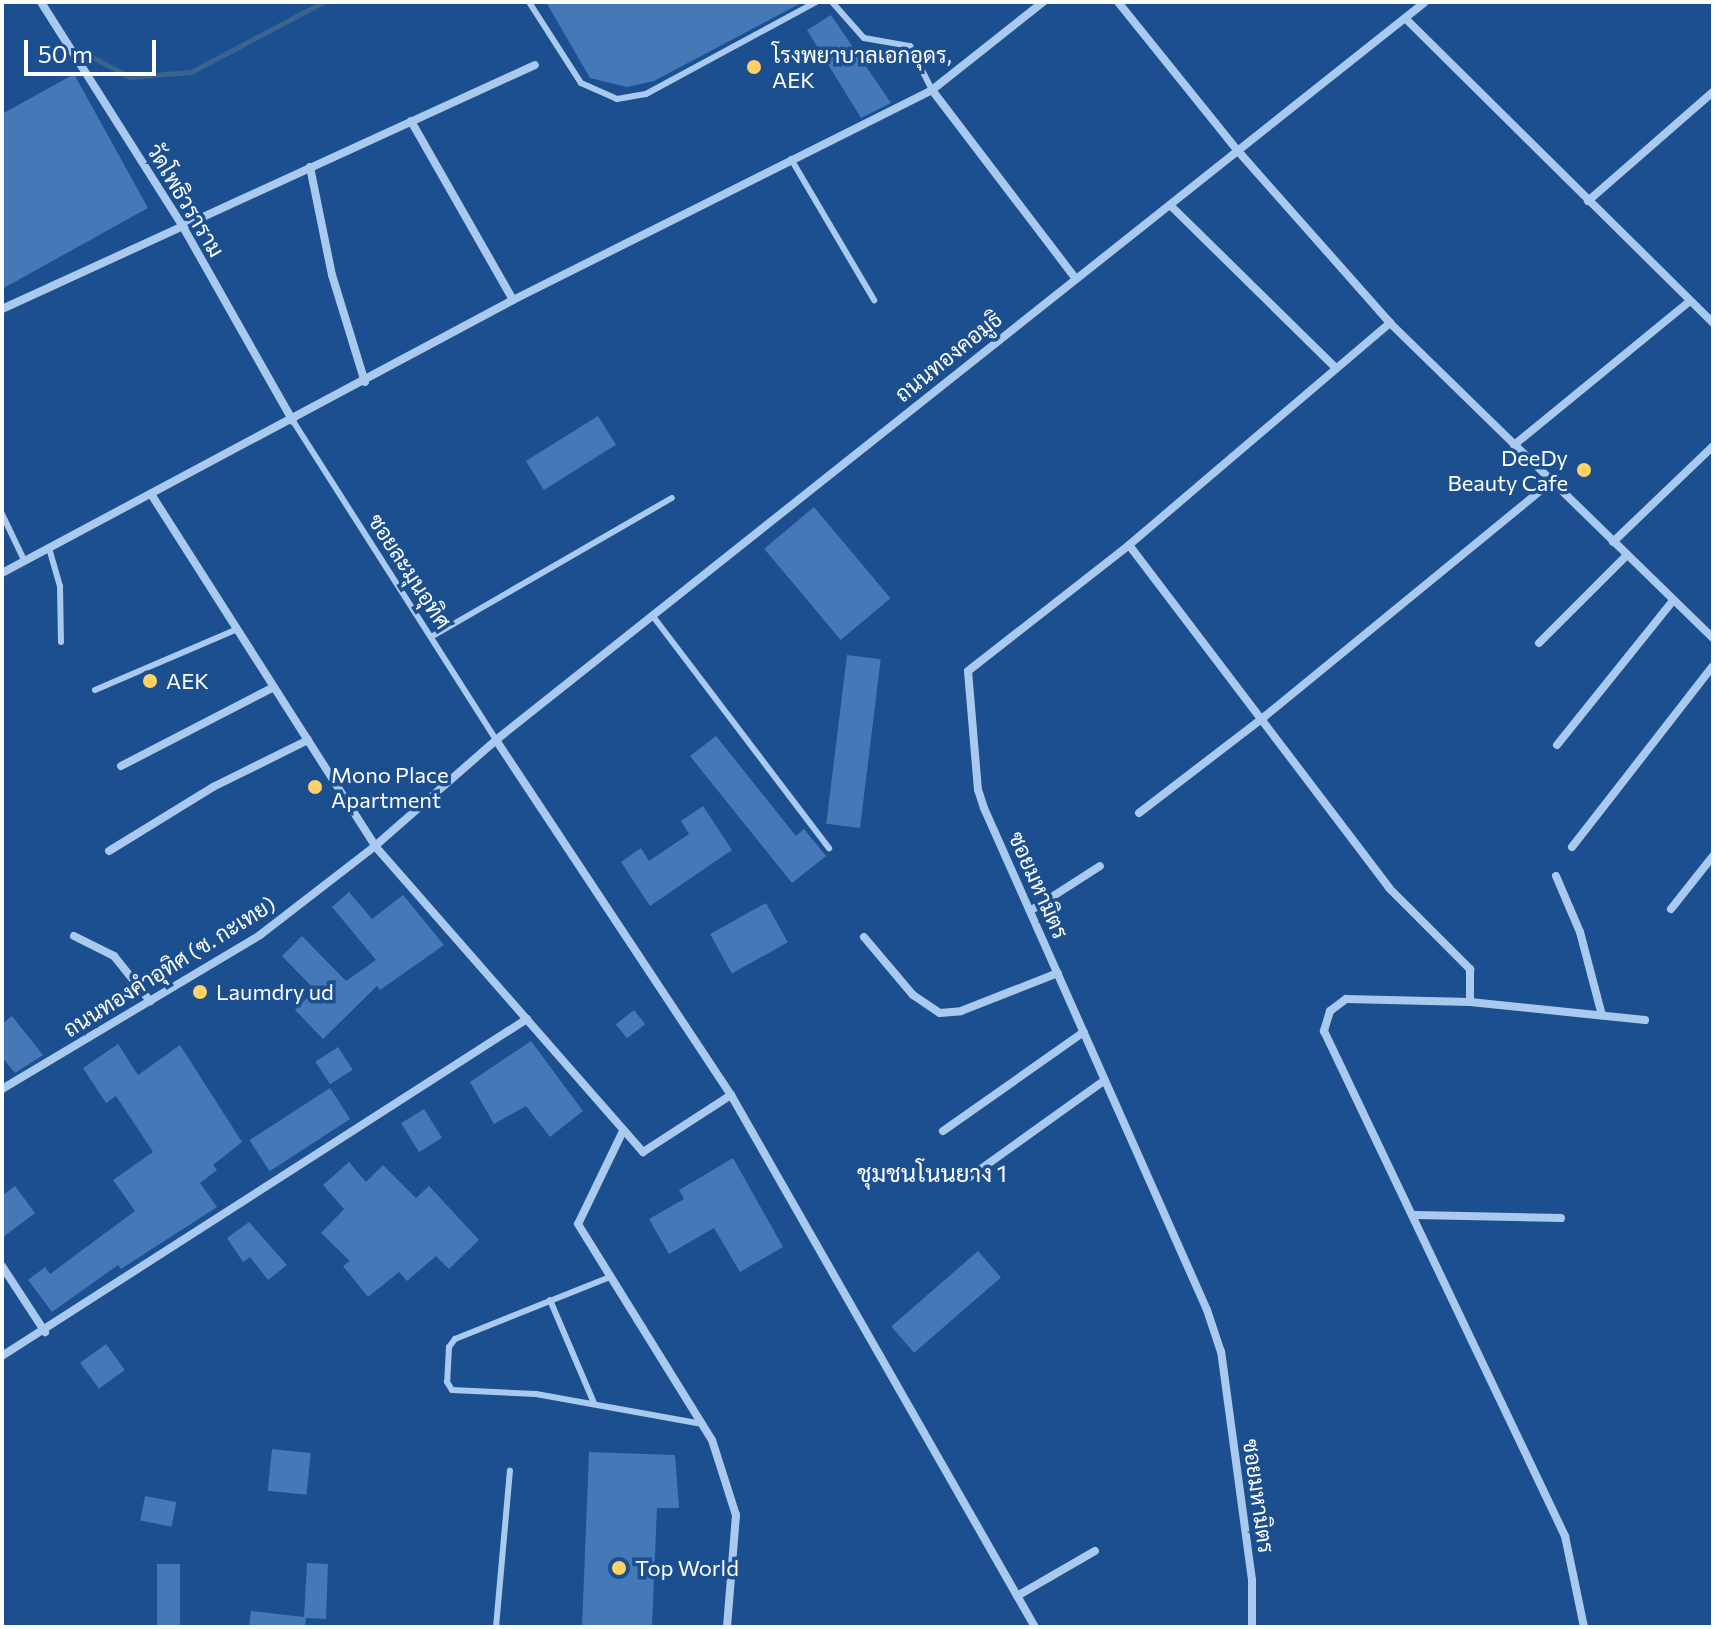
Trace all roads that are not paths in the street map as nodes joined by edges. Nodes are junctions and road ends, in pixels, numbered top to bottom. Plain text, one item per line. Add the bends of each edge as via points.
1 (41, 2) edge
2 (529, 2) edge
3 (816, 2) edge
4 (832, 2) edge
5 (1043, 2) edge
6 (1118, 2) edge
7 (1425, 2) edge
8 (1407, 20) junction
9 (535, 65) dead end
10 (932, 90) junction
11 (1713, 92) edge
12 (411, 121) junction
13 (1238, 151) junction
14 (791, 159) junction
15 (310, 167) junction
16 (1588, 201) junction
17 (1170, 205) junction
18 (182, 225) junction
19 (1075, 278) junction
20 (513, 300) junction
21 (874, 300) dead end
22 (1690, 301) junction
23 (2, 309) edge
24 (1390, 323) junction
25 (1713, 323) edge
26 (1336, 368) junction
27 (365, 382) junction
28 (293, 421) junction
29 (1514, 445) junction
30 (1713, 446) edge
31 (1551, 482) junction
32 (151, 494) junction
33 (672, 498) dead end
34 (2, 514) edge
35 (1613, 542) junction
36 (1129, 545) junction
37 (49, 548) junction
38 (1627, 555) junction
39 (24, 560) junction
40 (2, 573) edge
41 (1672, 602) junction
42 (652, 615) junction
43 (237, 629) junction
44 (431, 637) junction
45 (1713, 638) edge
46 (61, 642) dead end
47 (1539, 643) dead end
48 (1713, 666) edge
49 (274, 687) junction
50 (95, 690) dead end
51 (1264, 717) junction
52 (308, 740) junction
53 (496, 740) junction
54 (1557, 745) dead end
55 (121, 766) dead end
56 (1139, 813) dead end
57 (375, 846) junction
58 (1572, 847) dead end
59 (829, 848) dead end
60 (109, 851) dead end
61 (1713, 856) edge
62 (1100, 866) dead end
63 (1556, 876) dead end
64 (1671, 909) dead end
65 (1030, 911) junction
66 (74, 936) dead end
67 (864, 937) dead end
68 (1058, 973) junction
69 (150, 1001) junction
70 (1470, 1002) junction
71 (1602, 1015) junction
72 (527, 1019) junction
73 (1645, 1020) dead end
74 (1084, 1032) junction
75 (1105, 1080) junction
76 (2, 1089) edge
77 (731, 1095) junction
78 (623, 1131) junction
79 (943, 1131) dead end
80 (964, 1181) dead end
81 (1415, 1215) junction
82 (1561, 1218) dead end
83 (2, 1266) edge
84 (610, 1277) junction
85 (550, 1300) junction
86 (45, 1332) junction
87 (2, 1356) edge
88 (594, 1403) junction
89 (702, 1424) junction
90 (510, 1471) dead end
91 (1095, 1551) dead end
92 (1017, 1596) junction
93 (496, 1627) edge
94 (727, 1627) edge
95 (1035, 1627) edge
96 (1252, 1627) edge
97 (1584, 1627) edge

1 - 18 street, วัดโพธิวราราม
2 - 3 lane via 581,83 617,99 646,94
4 - 10 lane via 864,38 910,46
5 - 10 street
6 - 13 street
7 - 8 street, ถนนทองคอมูธิ
8 - 13 street, ถนนทองคอมูธิ
8 - 16 street
9 - 12 street
10 - 14 street
10 - 19 street
11 - 16 street
12 - 15 street
12 - 20 street
13 - 17 street, ถนนทองคอมูธิ
13 - 24 street
14 - 20 street
14 - 21 lane
15 - 18 street
15 - 27 street via 332,275
16 - 22 street
17 - 19 street, ถนนทองคอมูธิ
17 - 26 street
18 - 23 street
18 - 28 street, วัดโพธิวราราม
19 - 42 street, ถนนทองคอมูธิ
20 - 27 street
22 - 25 street
22 - 29 street
24 - 26 street, ซอยมหามิตร
24 - 29 street
26 - 36 street, ซอยมหามิตร
27 - 28 street
28 - 32 street
28 - 44 lane, ซอยละมุนอุทิศ
29 - 31 street
30 - 35 street
31 - 35 street
31 - 51 street
32 - 37 street
32 - 43 street
33 - 44 lane
34 - 39 lane
35 - 38 street
36 - 51 street
36 - 65 street, ซอยมหามิตร via 968,671 978,790
37 - 39 street
37 - 46 lane via 60,586
38 - 41 street
38 - 47 street
39 - 40 street
41 - 45 street
41 - 54 street
42 - 53 street, ถนนทองคอมูธิ
42 - 59 lane
43 - 49 street
43 - 50 lane
44 - 53 lane, ซอยละมุนอุทิศ
48 - 58 street
49 - 52 street
49 - 55 street
51 - 56 street
51 - 70 street via 1389,888 1470,969
52 - 57 street
52 - 60 street via 213,787
53 - 57 street, ถนนทองคำอุทิศ (ซ. กะเทย)
53 - 77 street
57 - 69 street, ถนนทองคำอุทิศ (ซ. กะเทย) via 260,935
57 - 72 street
61 - 64 street
62 - 65 street
63 - 71 street via 1580,932
65 - 68 street, ซอยมหามิตร
66 - 69 street via 114,956
67 - 68 street via 913,995 949,1015
68 - 74 street, ซอยมหามิตร
69 - 76 street, ถนนทองคำอุทิศ (ซ. กะเทย)
70 - 71 street
70 - 81 street via 1346,999 1325,1021 1339,1068
71 - 73 street
72 - 78 street
72 - 86 street
74 - 75 street, ซอยมหามิตร
74 - 79 street
75 - 80 street
75 - 96 street, ซอยมหามิตร via 1221,1352 1252,1580
77 - 78 street via 643,1152
77 - 92 street
78 - 84 street via 578,1224
81 - 82 street
81 - 97 street via 1565,1536
83 - 86 street
84 - 85 lane
84 - 89 street
85 - 88 lane
85 - 88 lane via 455,1339 449,1347 447,1382 456,1392 536,1394
86 - 87 street
88 - 89 lane
89 - 94 street via 736,1515
90 - 93 lane
91 - 92 street
92 - 95 street

